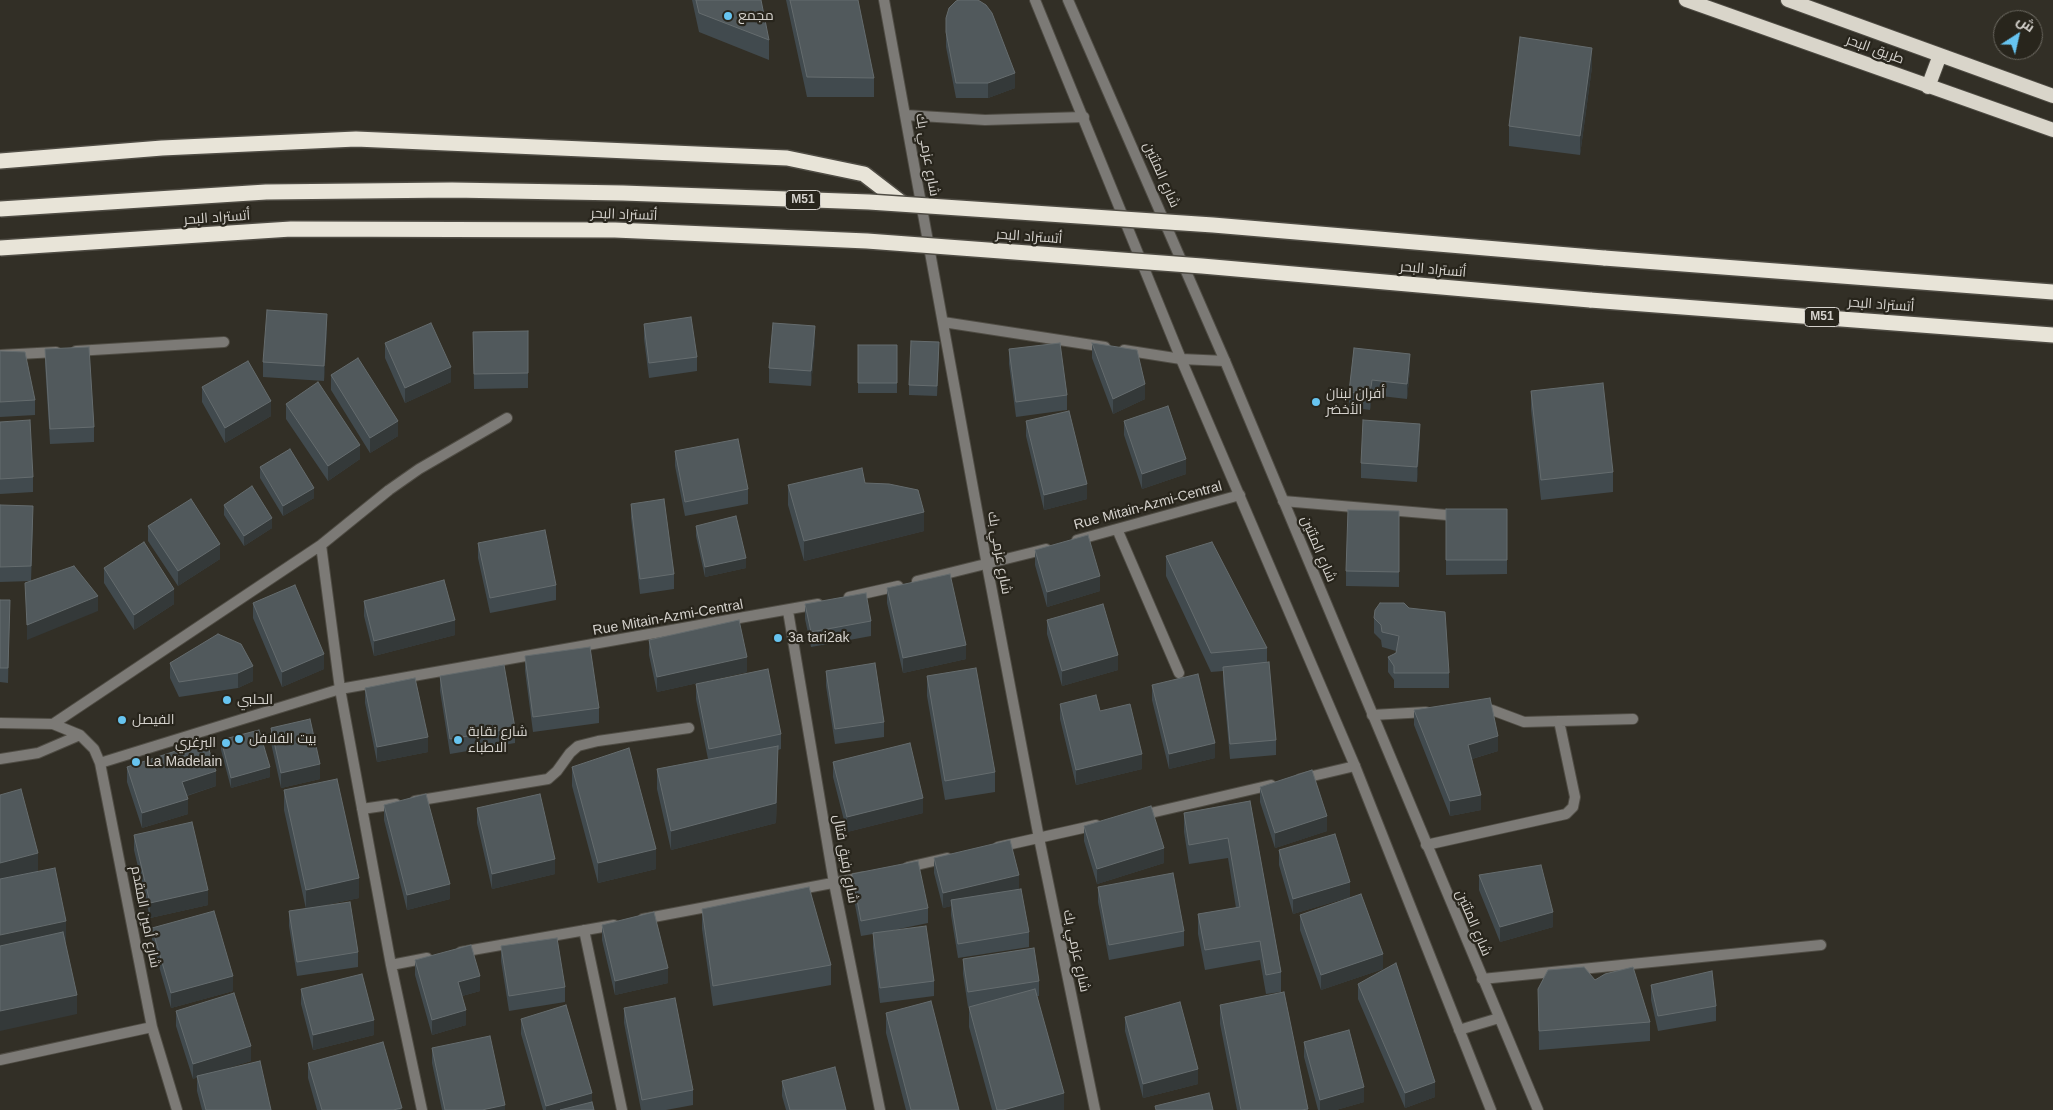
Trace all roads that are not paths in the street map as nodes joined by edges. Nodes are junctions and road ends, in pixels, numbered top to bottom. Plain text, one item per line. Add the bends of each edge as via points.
1 (884, 0) edge
2 (1035, 0) edge
3 (1068, 0) edge
4 (1686, 0) edge
5 (1788, 0) edge
6 (1940, 55) junction
7 (1928, 87) junction
8 (2053, 96) edge
9 (906, 115) junction
10 (1084, 117) junction
11 (2053, 130) edge
12 (0, 161) edge
13 (903, 204) junction
14 (0, 209) edge
15 (0, 248) edge
16 (2053, 292) edge
17 (943, 322) junction
18 (2053, 335) edge
19 (224, 342) dead end
20 (0, 355) edge
21 (1181, 359) junction
22 (1225, 361) junction
23 (507, 418) dead end
24 (1240, 495) junction
25 (1283, 501) junction
26 (1469, 516) edge
27 (1117, 529) junction
28 (321, 545) junction
29 (986, 565) junction
30 (788, 611) junction
31 (1179, 673) dead end
32 (340, 689) junction
33 (1464, 711) edge
34 (1437, 712) edge
35 (1372, 715) junction
36 (1632, 719) dead end
37 (1559, 721) junction
38 (0, 723) edge
39 (53, 724) junction
40 (688, 728) dead end
41 (80, 735) junction
42 (0, 759) edge
43 (100, 763) junction
44 (1355, 766) junction
45 (362, 809) junction
46 (1135, 816) edge
47 (1106, 823) edge
48 (1039, 838) junction
49 (1426, 845) junction
50 (990, 849) edge
51 (961, 855) edge
52 (893, 870) edge
53 (873, 875) edge
54 (834, 883) junction
55 (584, 930) junction
56 (1821, 944) dead end
57 (391, 965) junction
58 (1482, 978) junction
59 (1499, 1018) junction
60 (152, 1027) junction
61 (1459, 1030) junction
62 (0, 1060) edge
63 (177, 1110) edge
64 (422, 1110) edge
65 (622, 1110) edge
66 (880, 1110) edge
67 (1095, 1110) edge
68 (1491, 1110) edge
69 (1538, 1110) edge

1 - 9 street, شارع عزمي بك
2 - 10 street
3 - 22 street, شارع المئتين
4 - 7 highway, طريق البحر
5 - 6 highway, طريق البحر
6 - 7 highway
6 - 8 highway, طريق البحر
7 - 11 highway, طريق البحر
9 - 10 street via 985,120
9 - 17 street, شارع عزمي بك
10 - 21 street
12 - 13 highway via 162,148 356,139 777,158 864,174
13 - 14 highway, أتستراد البحر / M51, bridge via 452,190 266,192
13 - 16 highway, أتستراد البحر / M51, bridge
15 - 18 highway, أتستراد البحر / M51, bridge via 291,229 615,230 887,242
17 - 21 street
17 - 29 street, شارع عزمي بك
19 - 20 street
21 - 22 street
21 - 24 street
22 - 25 street, شارع المئتين
23 - 28 street via 419,469
24 - 27 street, Rue Mitain-Azmi-Central
24 - 44 street
25 - 26 street
25 - 35 street, شارع المئتين
27 - 29 street, Rue Mitain-Azmi-Central
27 - 31 street
28 - 32 street
28 - 39 street
29 - 30 street, Rue Mitain-Azmi-Central
29 - 48 street, شارع عزمي بك
30 - 32 street, Rue Mitain-Azmi-Central
30 - 54 street, شارع رفيق فتال
32 - 43 street, Rue Mitain-Azmi-Central
32 - 45 street
33 - 37 street via 1492,710 1524,722
34 - 35 street
35 - 49 street, شارع المئتين
36 - 37 street
37 - 49 street via 1575,797 1573,807 1566,814
38 - 39 street
39 - 41 street
40 - 45 street via 578,746 558,772 548,779
41 - 42 street via 38,753
41 - 43 street, شارع أمين المقدم via 91,744
43 - 60 street, شارع أمين المقدم
44 - 46 street
44 - 61 street
45 - 57 street
47 - 48 street
48 - 50 street
48 - 67 street, شارع عزمي بك
49 - 58 street, شارع المئتين
51 - 52 street
53 - 54 street
54 - 55 street
54 - 66 street, شارع رفيق فتال
55 - 57 street
55 - 65 street
56 - 58 street
57 - 64 street
58 - 59 street, شارع المئتين
59 - 61 street
59 - 69 street, شارع المئتين
60 - 62 street
60 - 63 street, شارع أمين المقدم
61 - 68 street

